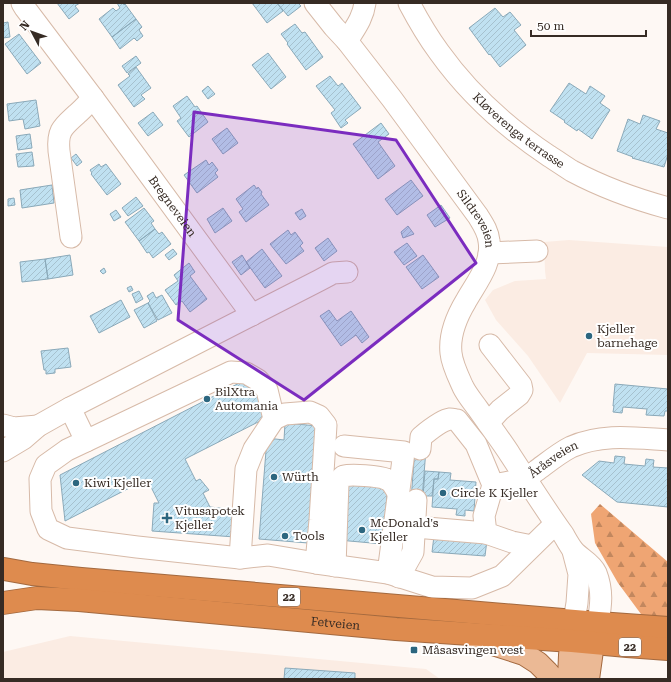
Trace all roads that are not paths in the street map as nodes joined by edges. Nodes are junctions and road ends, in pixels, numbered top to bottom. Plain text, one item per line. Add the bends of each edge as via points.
1 (22, 3) edge
2 (315, 3) edge
3 (365, 3) edge
4 (409, 3) edge
5 (347, 41) junction
6 (93, 98) junction
7 (668, 208) edge
8 (71, 237) dead end
9 (537, 251) dead end
10 (489, 253) junction
11 (347, 272) dead end
12 (252, 315) junction
13 (490, 345) dead end
14 (70, 408) junction
15 (274, 419) junction
16 (488, 424) junction
17 (3, 425) edge
18 (38, 426) junction
19 (668, 440) edge
20 (86, 441) junction
21 (344, 446) dead end
22 (420, 449) dead end
23 (3, 451) edge
24 (525, 479) junction
25 (493, 485) junction
26 (407, 496) junction
27 (555, 524) junction
28 (415, 527) junction
29 (486, 533) junction
30 (532, 546) junction
31 (240, 558) junction
32 (326, 564) junction
33 (4, 568) edge
34 (393, 575) junction
35 (3, 596) edge
36 (3, 603) edge
37 (668, 628) edge
38 (584, 632) junction
39 (460, 634) junction
40 (668, 649) edge
41 (553, 679) edge
42 (569, 679) edge
43 (588, 679) edge

1 - 6 street, Bregneveien
2 - 5 street, Sildreveien
3 - 5 street via 364,12
4 - 7 street, Kløverenga terrasse via 439,52 463,82 490,111 529,143 571,170 602,185
5 - 10 street, Sildreveien via 478,216 490,242
6 - 8 street via 66,123 59,137
6 - 12 street, Bregneveien
9 - 10 street
10 - 16 street, Sildreveien via 484,271 456,320 451,341 453,362 463,387
11 - 12 street via 332,273
12 - 14 street
13 - 16 street via 521,385 522,390
14 - 18 street
14 - 20 street
15 - 20 street via 267,390 258,380 246,373 231,372
15 - 31 street via 254,449 246,469
15 - 32 street via 285,414 310,412 320,416 326,425 320,520
16 - 24 street, Sildreveien
17 - 18 street via 14,428
18 - 23 street
19 - 24 street, Åråsveien via 610,437 581,443 560,453
20 - 31 street via 67,450 46,465 40,479 41,511 48,529 67,538
21 - 26 street via 404,452
22 - 25 street via 421,438 426,433 450,419 457,420 476,444
24 - 25 street
24 - 27 street, Åråsveien
25 - 29 street via 484,516
26 - 28 street
26 - 32 street via 386,479 361,476 341,478 338,483
26 - 34 street
27 - 30 street
27 - 38 street, Åråsveien via 574,551 578,574 577,603
28 - 29 street
28 - 34 street via 414,552
29 - 30 street
30 - 34 street via 502,576 472,588 432,587
31 - 32 street via 268,555
32 - 34 street
33 - 35 highway, 22 via 7,584
33 - 38 highway, Fetveien / 22 via 74,579
36 - 39 highway, Fetveien / 22 via 37,598 79,600
37 - 38 highway, Fetveien / 22
38 - 39 highway, Fetveien / 22
38 - 40 highway, Fetveien / 22
38 - 42 main road
38 - 43 main road
39 - 41 main road via 524,654 538,663

